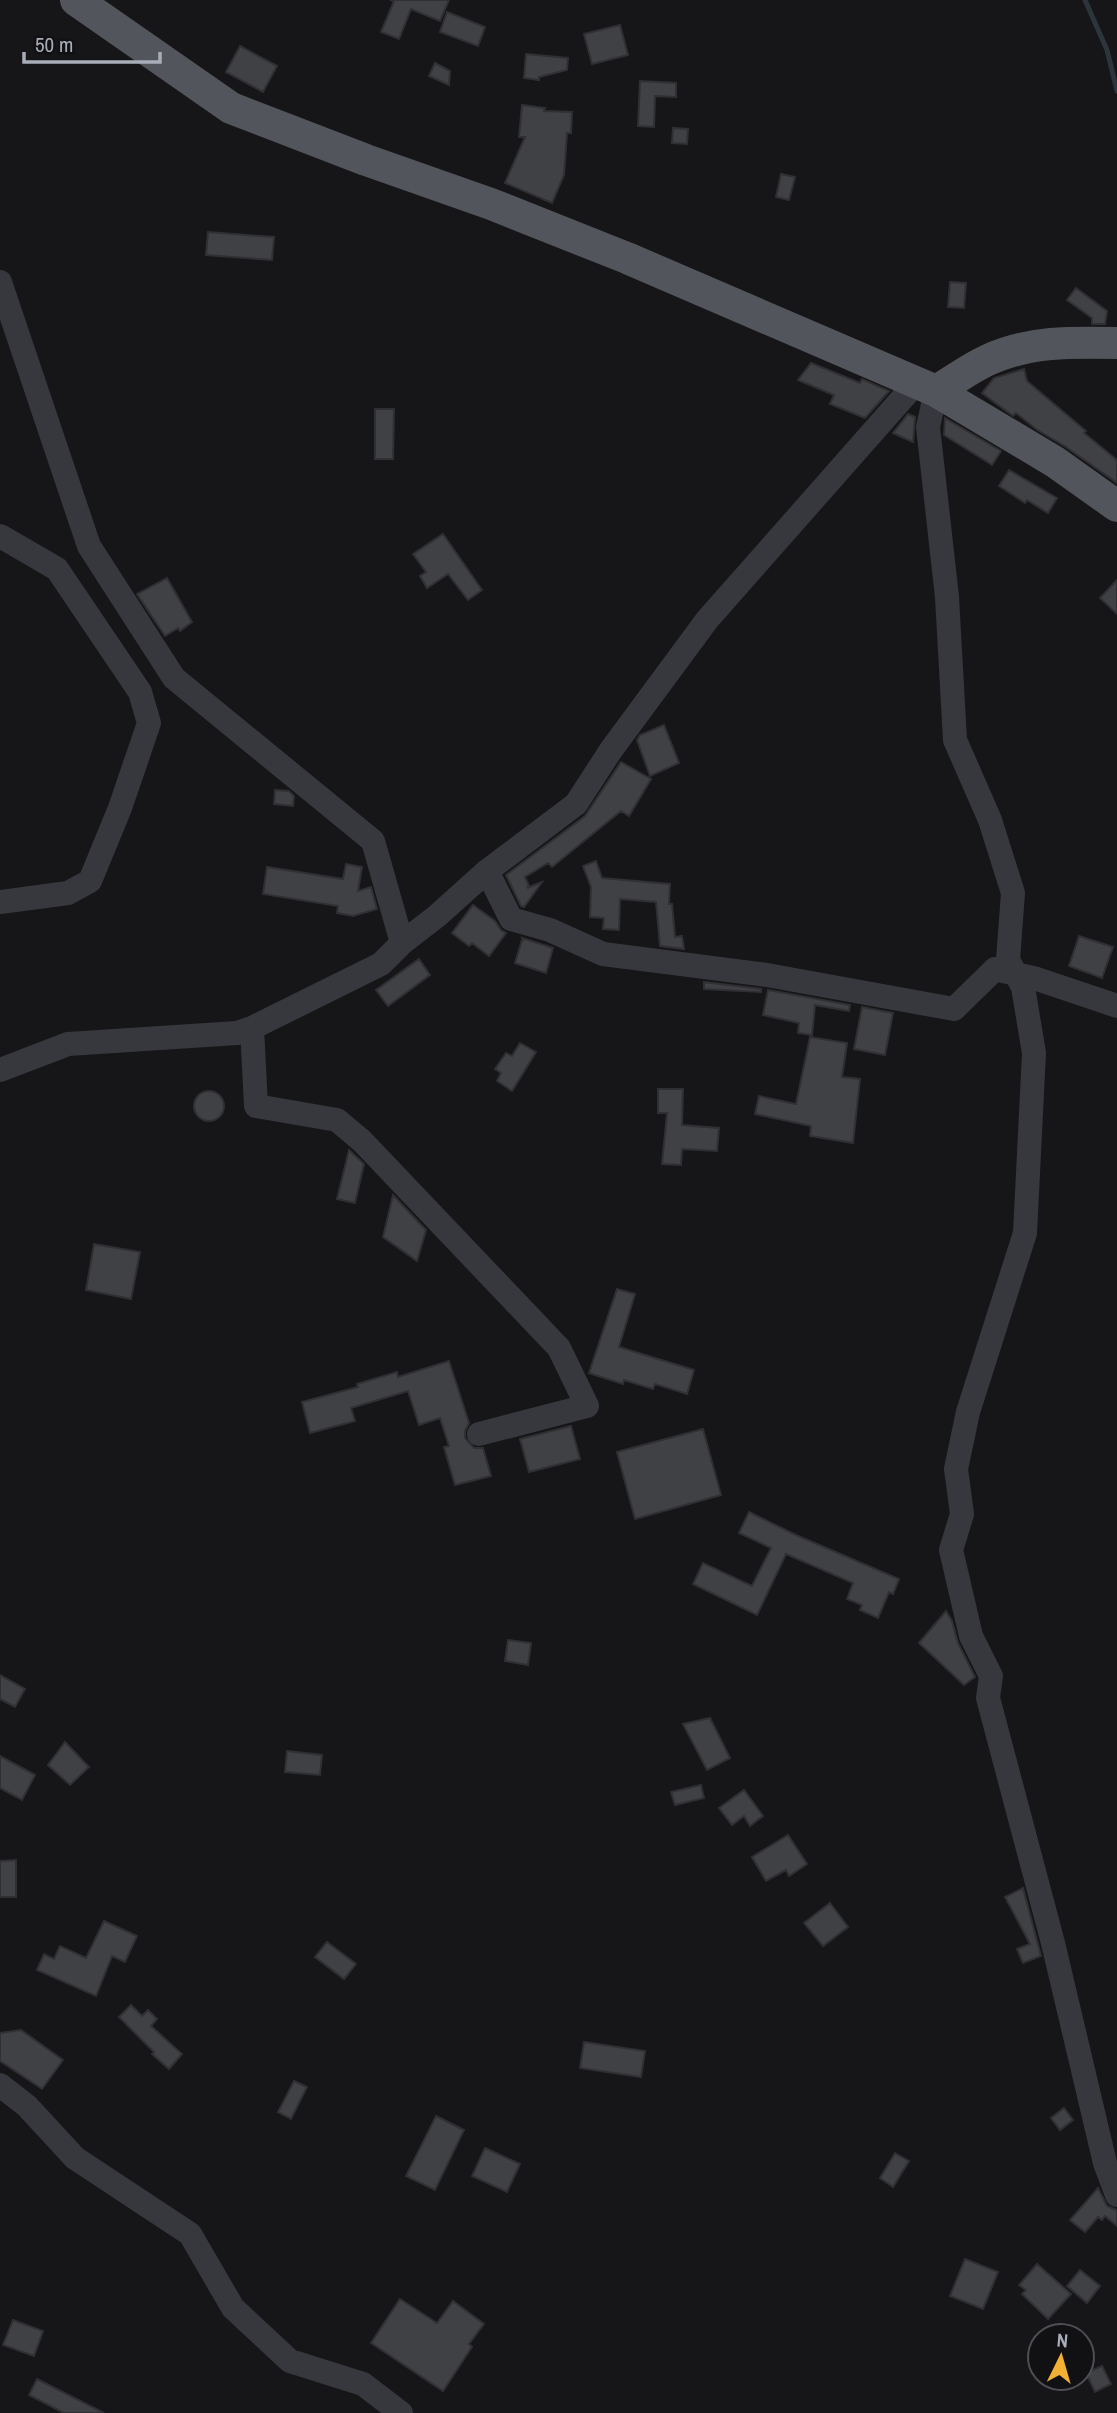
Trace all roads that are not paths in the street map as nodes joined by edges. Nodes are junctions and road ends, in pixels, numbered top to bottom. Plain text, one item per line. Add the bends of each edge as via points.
1 (76, 0) edge
2 (0, 282) edge
3 (1117, 343) edge
4 (926, 387) junction
5 (1117, 506) edge
6 (0, 536) edge
7 (85, 536) junction
8 (64, 579) junction
9 (487, 871) junction
10 (0, 902) edge
11 (402, 943) junction
12 (1016, 975) junction
13 (1117, 1006) edge
14 (252, 1028) junction
15 (0, 1070) edge
16 (479, 1434) dead end
17 (0, 2085) edge
18 (1117, 2195) edge
19 (401, 2413) edge

1 - 4 main road via 230,108 627,258
2 - 7 street
3 - 4 main road via 1059,341 1021,348
4 - 5 main road via 1055,462
4 - 9 street via 707,620 576,804
4 - 12 street via 947,597 955,740 990,820 1013,893 1008,960
6 - 8 street via 57,569
7 - 8 street
7 - 11 street via 174,678 373,841
8 - 10 street via 140,692 149,723 90,881 68,893
9 - 11 street
9 - 12 street via 511,919 550,929 603,954 767,975 954,1009 995,969
11 - 14 street via 381,964
12 - 13 street
12 - 18 street via 1023,988 1034,1053 1025,1233 968,1412 956,1469 962,1514 951,1550 971,1636 990,1676 988,1698 1053,1943 1101,2151
14 - 15 street via 237,1033 68,1044
14 - 16 street via 256,1106 337,1120 559,1348 587,1406
17 - 19 street via 27,2106 75,2158 190,2234 233,2308 290,2361 363,2384

